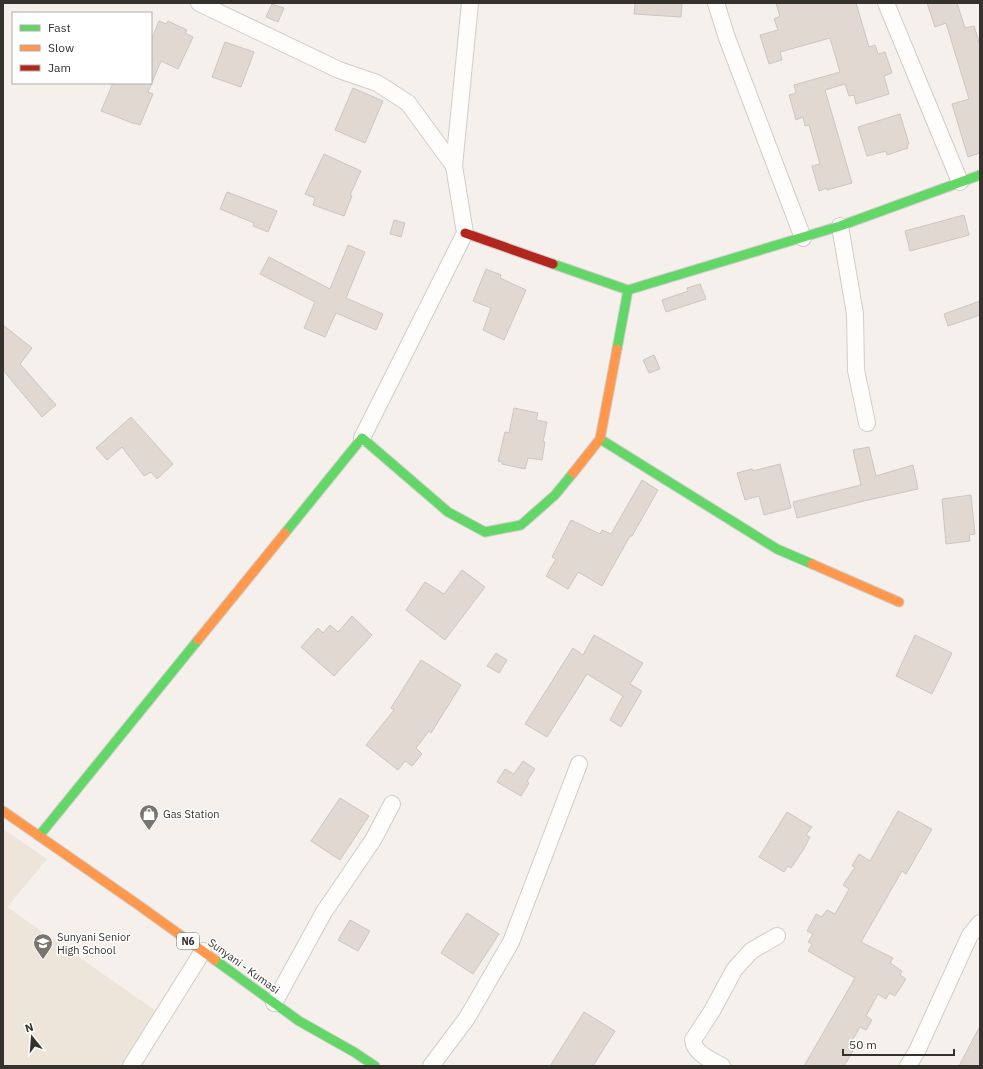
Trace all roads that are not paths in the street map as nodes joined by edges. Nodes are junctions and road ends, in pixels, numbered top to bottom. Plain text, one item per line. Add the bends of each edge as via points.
1 (199, 3) edge
2 (470, 3) edge
3 (716, 3) edge
4 (886, 3) edge
5 (454, 166) junction
6 (980, 175) edge
7 (960, 182) junction
8 (840, 226) junction
9 (465, 233) junction
10 (803, 238) junction
11 (628, 290) junction
12 (867, 423) dead end
13 (362, 438) junction
14 (600, 439) junction
15 (899, 602) dead end
16 (579, 764) dead end
17 (392, 804) dead end
18 (3, 811) edge
19 (40, 836) junction
20 (980, 923) edge
21 (777, 936) dead end
22 (203, 951) junction
23 (274, 1003) junction
24 (919, 1059) edge
25 (131, 1066) edge
26 (375, 1066) edge
27 (431, 1066) edge
28 (722, 1066) edge
29 (908, 1066) edge

1 - 5 street via 339,70 377,83 408,103
2 - 5 street
3 - 10 street
4 - 7 street
5 - 9 street
6 - 7 street
7 - 8 street
8 - 10 street
8 - 12 street via 855,314 856,370
9 - 11 street
9 - 13 street
10 - 11 street
11 - 14 street
13 - 14 street via 448,512 485,532 521,525 555,495
13 - 19 street
14 - 15 street via 777,549
16 - 27 street via 511,942 467,1018
17 - 23 street via 373,840 324,912
18 - 19 street, Sunyani - Kumasi / N6
19 - 22 street, Sunyani - Kumasi / N6
20 - 24 street via 970,935
21 - 28 street via 751,951 734,970 693,1040 693,1044 704,1056
22 - 23 street, Sunyani - Kumasi / N6
22 - 25 street
23 - 26 street, Sunyani - Kumasi / N6 via 299,1021
24 - 29 street

